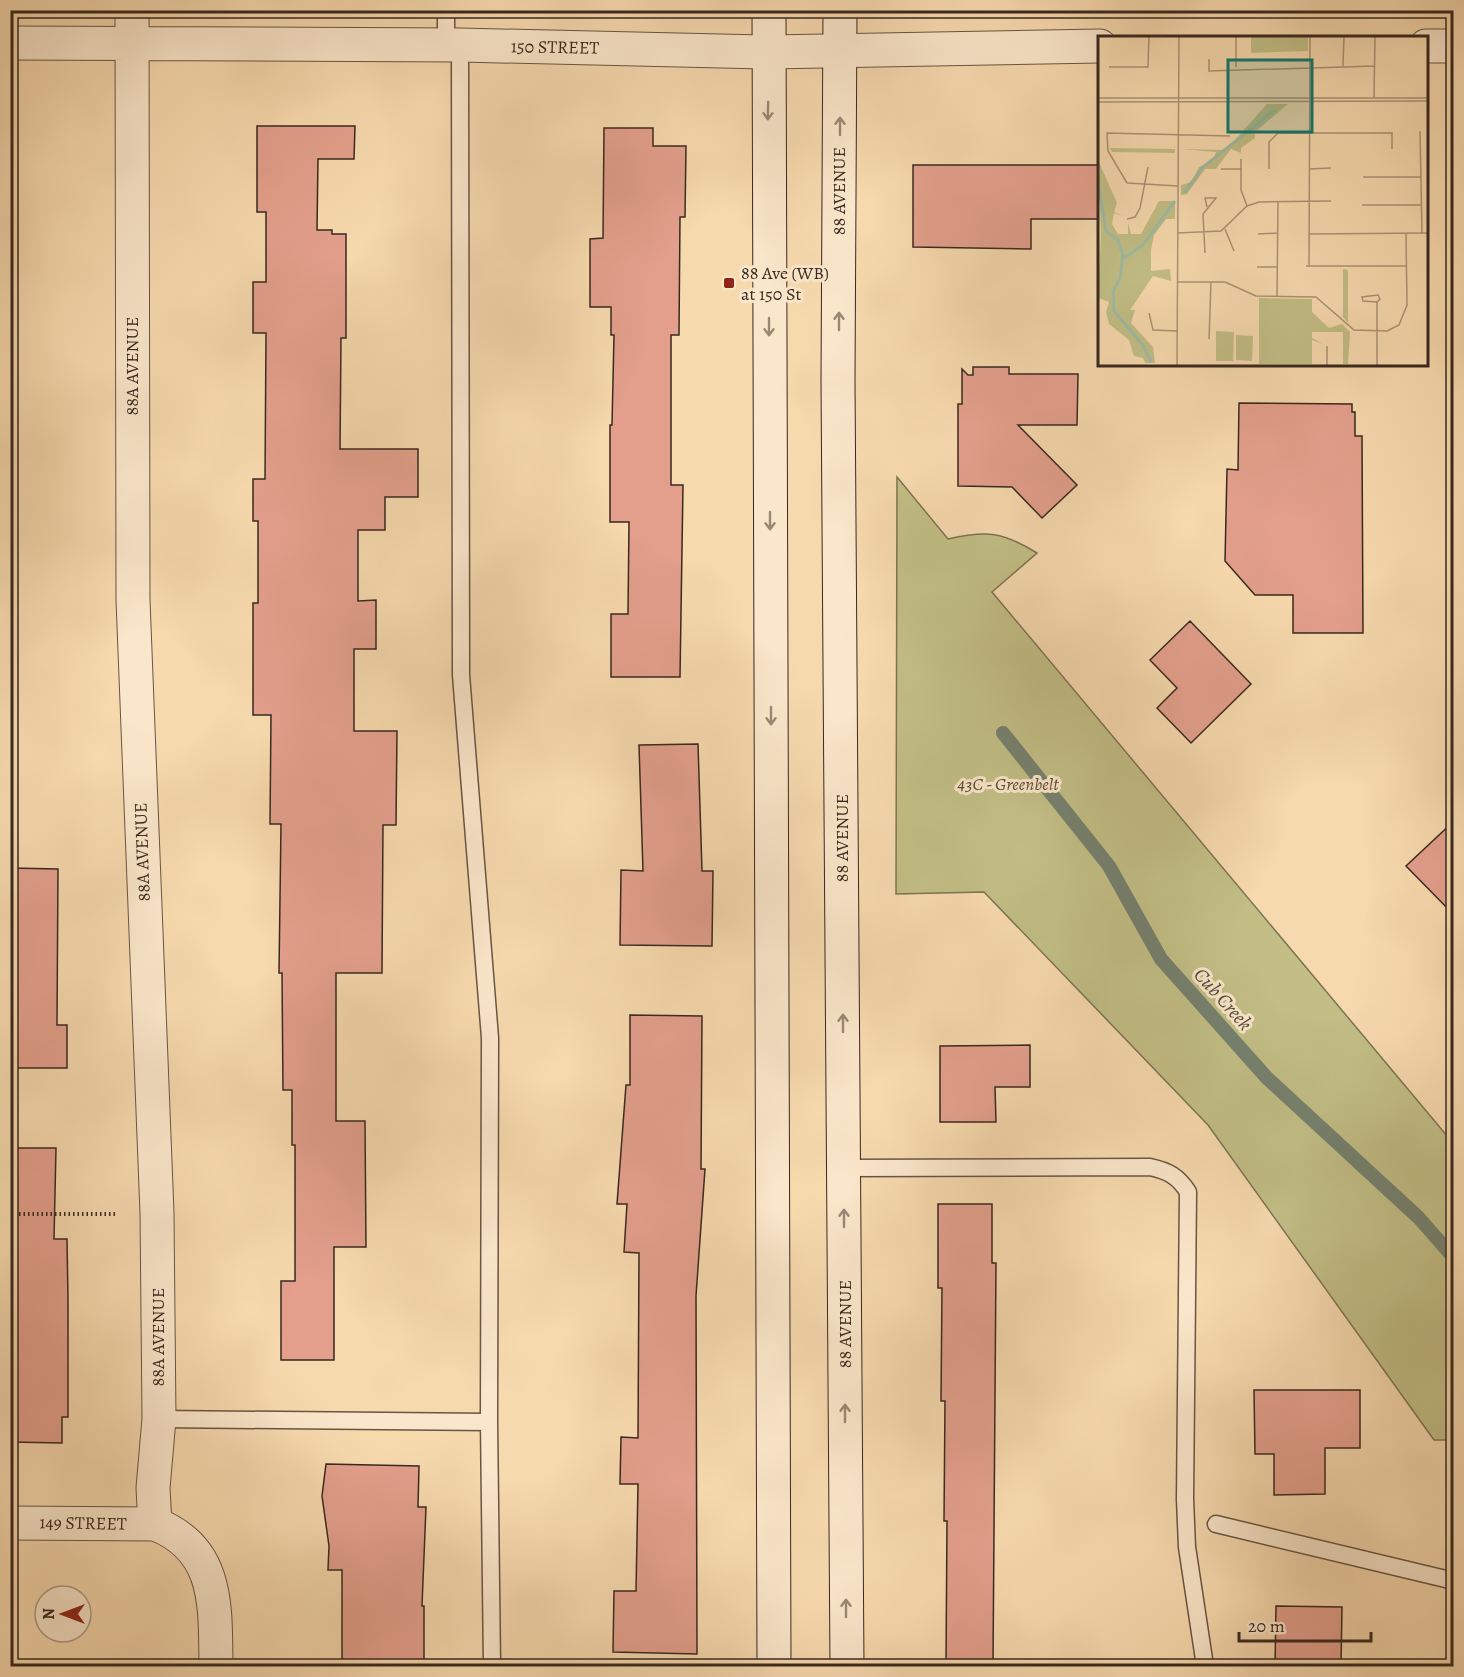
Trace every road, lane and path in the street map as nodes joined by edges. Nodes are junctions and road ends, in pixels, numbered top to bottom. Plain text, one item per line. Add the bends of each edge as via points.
1 (132, 10) edge
2 (446, 10) edge
3 (768, 10) edge
4 (840, 10) edge
5 (10, 43) edge
6 (132, 44) junction
7 (453, 45) junction
8 (1098, 46) edge
9 (1428, 46) edge
10 (1454, 46) edge
11 (840, 50) junction
12 (769, 52) junction
13 (844, 1168) junction
14 (10, 1214) edge
15 (124, 1214) dead end
16 (159, 1419) junction
17 (489, 1422) junction
18 (10, 1522) edge
19 (155, 1524) junction
20 (1216, 1524) dead end
21 (1454, 1581) edge
22 (216, 1666) edge
23 (492, 1666) edge
24 (774, 1666) edge
25 (847, 1666) edge
26 (1205, 1666) edge

1 - 6 main road, 88A AVENUE
2 - 7 lane
3 - 12 main road
4 - 11 main road, 88 AVENUE
5 - 6 main road, 150 STREET
6 - 7 main road, 150 STREET
6 - 16 main road, 88A AVENUE via 133,600 157,1213
7 - 12 main road, 150 STREET
7 - 17 lane via 461,675 490,1038
8 - 11 main road, 150 STREET
9 - 10 main road
11 - 12 main road, 150 STREET
13 -> 11 main road, 88 AVENUE via 838,392
12 -> 24 main road
25 -> 13 main road, 88 AVENUE
13 - 26 lane via 1150,1167 1168,1171 1180,1180 1188,1192 1187,1547
14 - 15 path
16 - 17 lane
16 - 19 main road, 88A AVENUE via 153,1488
17 - 23 lane
18 - 19 main road, 149 STREET
19 - 22 main road via 181,1538 205,1567 213,1597
20 - 21 lane

